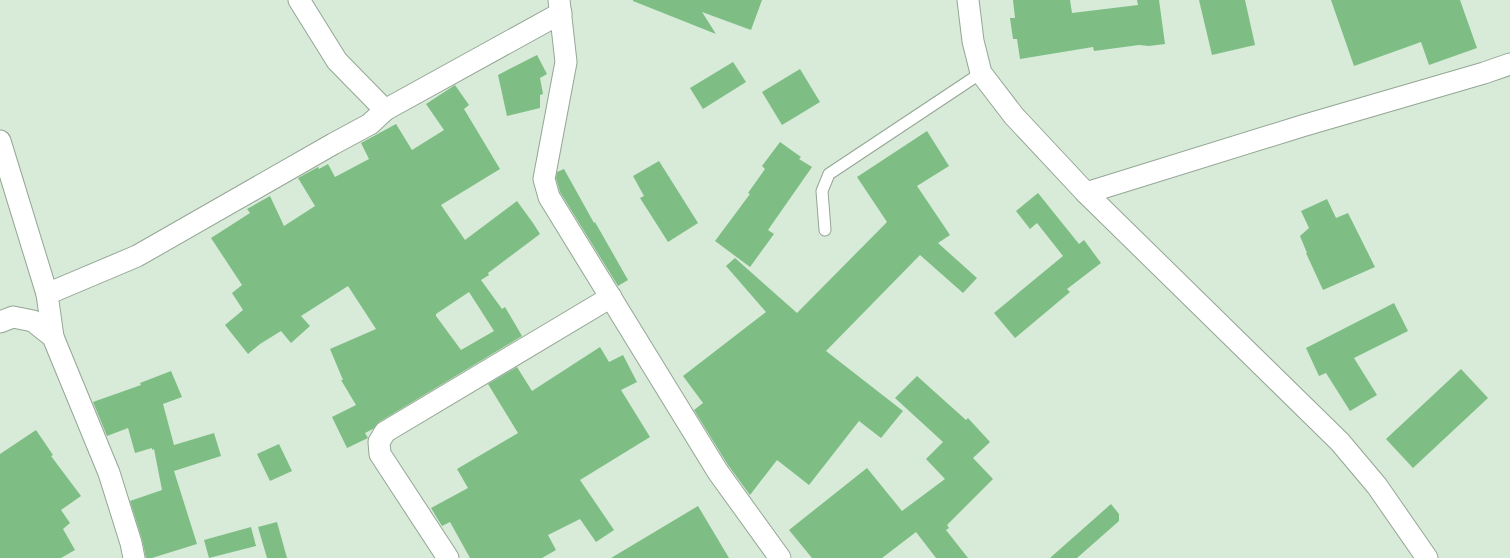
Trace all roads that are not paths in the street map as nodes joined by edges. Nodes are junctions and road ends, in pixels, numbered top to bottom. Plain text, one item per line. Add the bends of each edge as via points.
1 (299, 0) edge
2 (968, 0) edge
3 (560, 7) edge
4 (1510, 64) edge
5 (981, 73) junction
6 (385, 110) junction
7 (0, 140) edge
8 (1086, 193) junction
9 (825, 230) dead end
10 (47, 294) junction
11 (611, 297) junction
12 (0, 322) edge
13 (53, 337) junction
14 (134, 558) edge
15 (448, 558) edge
16 (780, 558) edge
17 (1427, 558) edge

1 - 6 street via 337,61
2 - 5 street
3 - 6 street
3 - 11 street via 566,62 544,179 549,197
4 - 8 street
5 - 8 street via 1014,116
5 - 9 lane via 829,174 822,192
6 - 10 street via 370,124 136,256
7 - 10 street
8 - 17 street via 1340,442 1377,486
10 - 13 street
11 - 15 street via 385,432 379,442 380,454
11 - 16 street via 718,472
12 - 13 street via 13,317 33,321
13 - 14 street via 109,473

